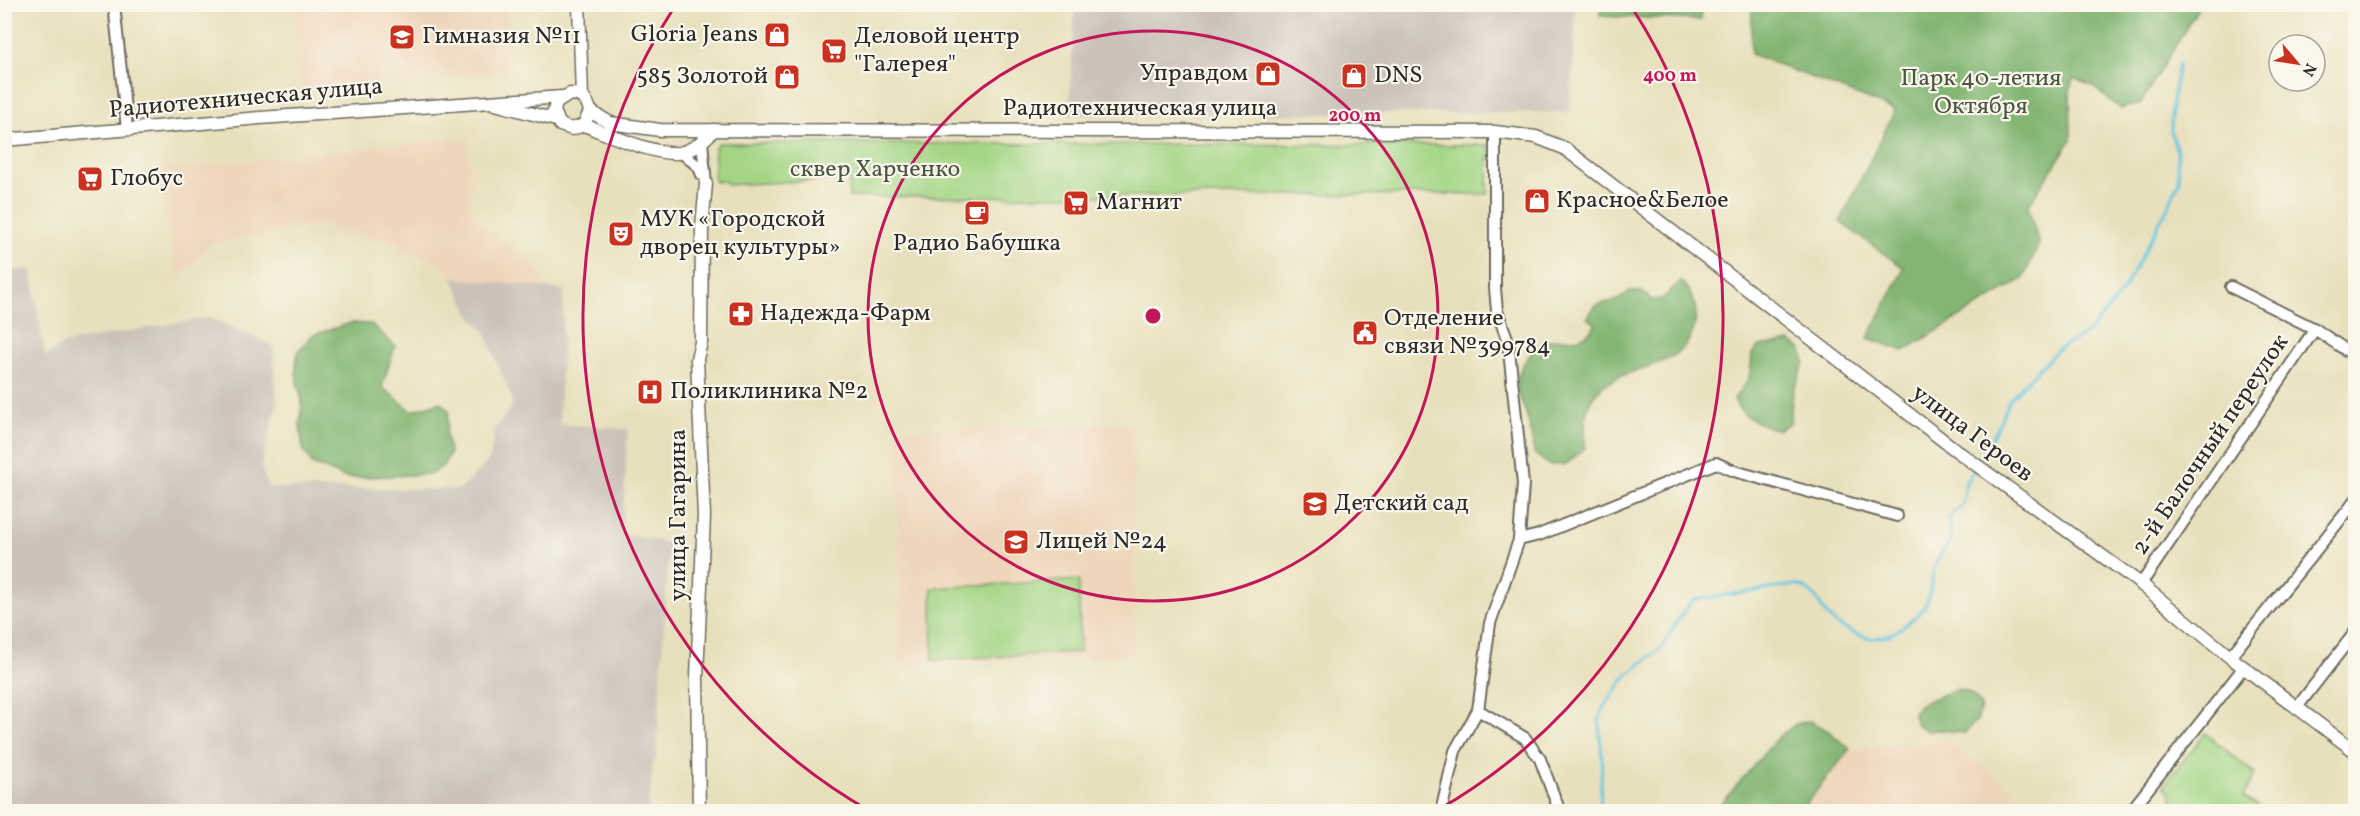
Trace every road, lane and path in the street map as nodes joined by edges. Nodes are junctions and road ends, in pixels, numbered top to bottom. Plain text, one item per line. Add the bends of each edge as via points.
1 (114, 4) edge
2 (579, 4) edge
3 (571, 96) junction
4 (491, 103) junction
5 (590, 111) junction
6 (556, 120) junction
7 (584, 125) junction
8 (127, 129) junction
9 (660, 130) junction
10 (714, 130) junction
11 (692, 131) junction
12 (1495, 132) junction
13 (4, 140) edge
14 (702, 142) junction
15 (1564, 148) joint
16 (682, 153) junction
17 (706, 184) junction
18 (2231, 287) dead end
19 (2315, 329) junction
20 (2355, 357) edge
21 (2355, 500) edge
22 (1897, 516) dead end
23 (1519, 540) junction
24 (2141, 584) junction
25 (2355, 631) edge
26 (2230, 657) junction
27 (2244, 667) junction
28 (2298, 706) junction
29 (1478, 710) junction
30 (2355, 752) edge
31 (699, 812) edge
32 (1441, 812) edge
33 (1560, 812) edge
34 (2130, 812) edge

1 - 8 street
2 - 3 street via 580,67
3 - 4 street, Радиотехническая улица
3 - 5 street via 588,103
3 - 6 street via 556,103
4 - 6 street, Радиотехническая улица
4 - 8 street, Радиотехническая улица
5 - 7 street
5 - 9 street, Радиотехническая улица via 610,123
6 - 7 street, Радиотехническая улица via 566,128
7 - 16 street, Радиотехническая улица via 634,144
8 - 13 street, Радиотехническая улица
9 - 11 street, Радиотехническая улица
9 - 16 street via 651,137 655,145
10 - 11 street, Радиотехническая улица
10 - 12 street, Радиотехническая улица
10 - 14 street
11 - 14 street
12 - 15 street, Радиотехническая улица via 1536,137
12 - 23 street via 1495,288 1497,311 1508,341 1523,484
14 - 16 street
14 - 17 street, улица Гагарина
15 - 24 street, улица Героев via 1958,451
16 - 17 street via 699,167
17 - 31 street, улица Гагарина via 701,342 697,359 704,516 697,676
18 - 19 street
19 - 20 street
19 - 24 street, 2-й Балочный переулок
21 - 26 street
22 - 23 street via 1716,463
23 - 29 street via 1490,623
24 - 26 street, улица Героев
25 - 28 street
26 - 27 street, улица Героев
27 - 28 street, улица Героев
27 - 34 street
28 - 30 street, улица Героев
29 - 32 street via 1455,751
29 - 33 street via 1525,738 1540,759

